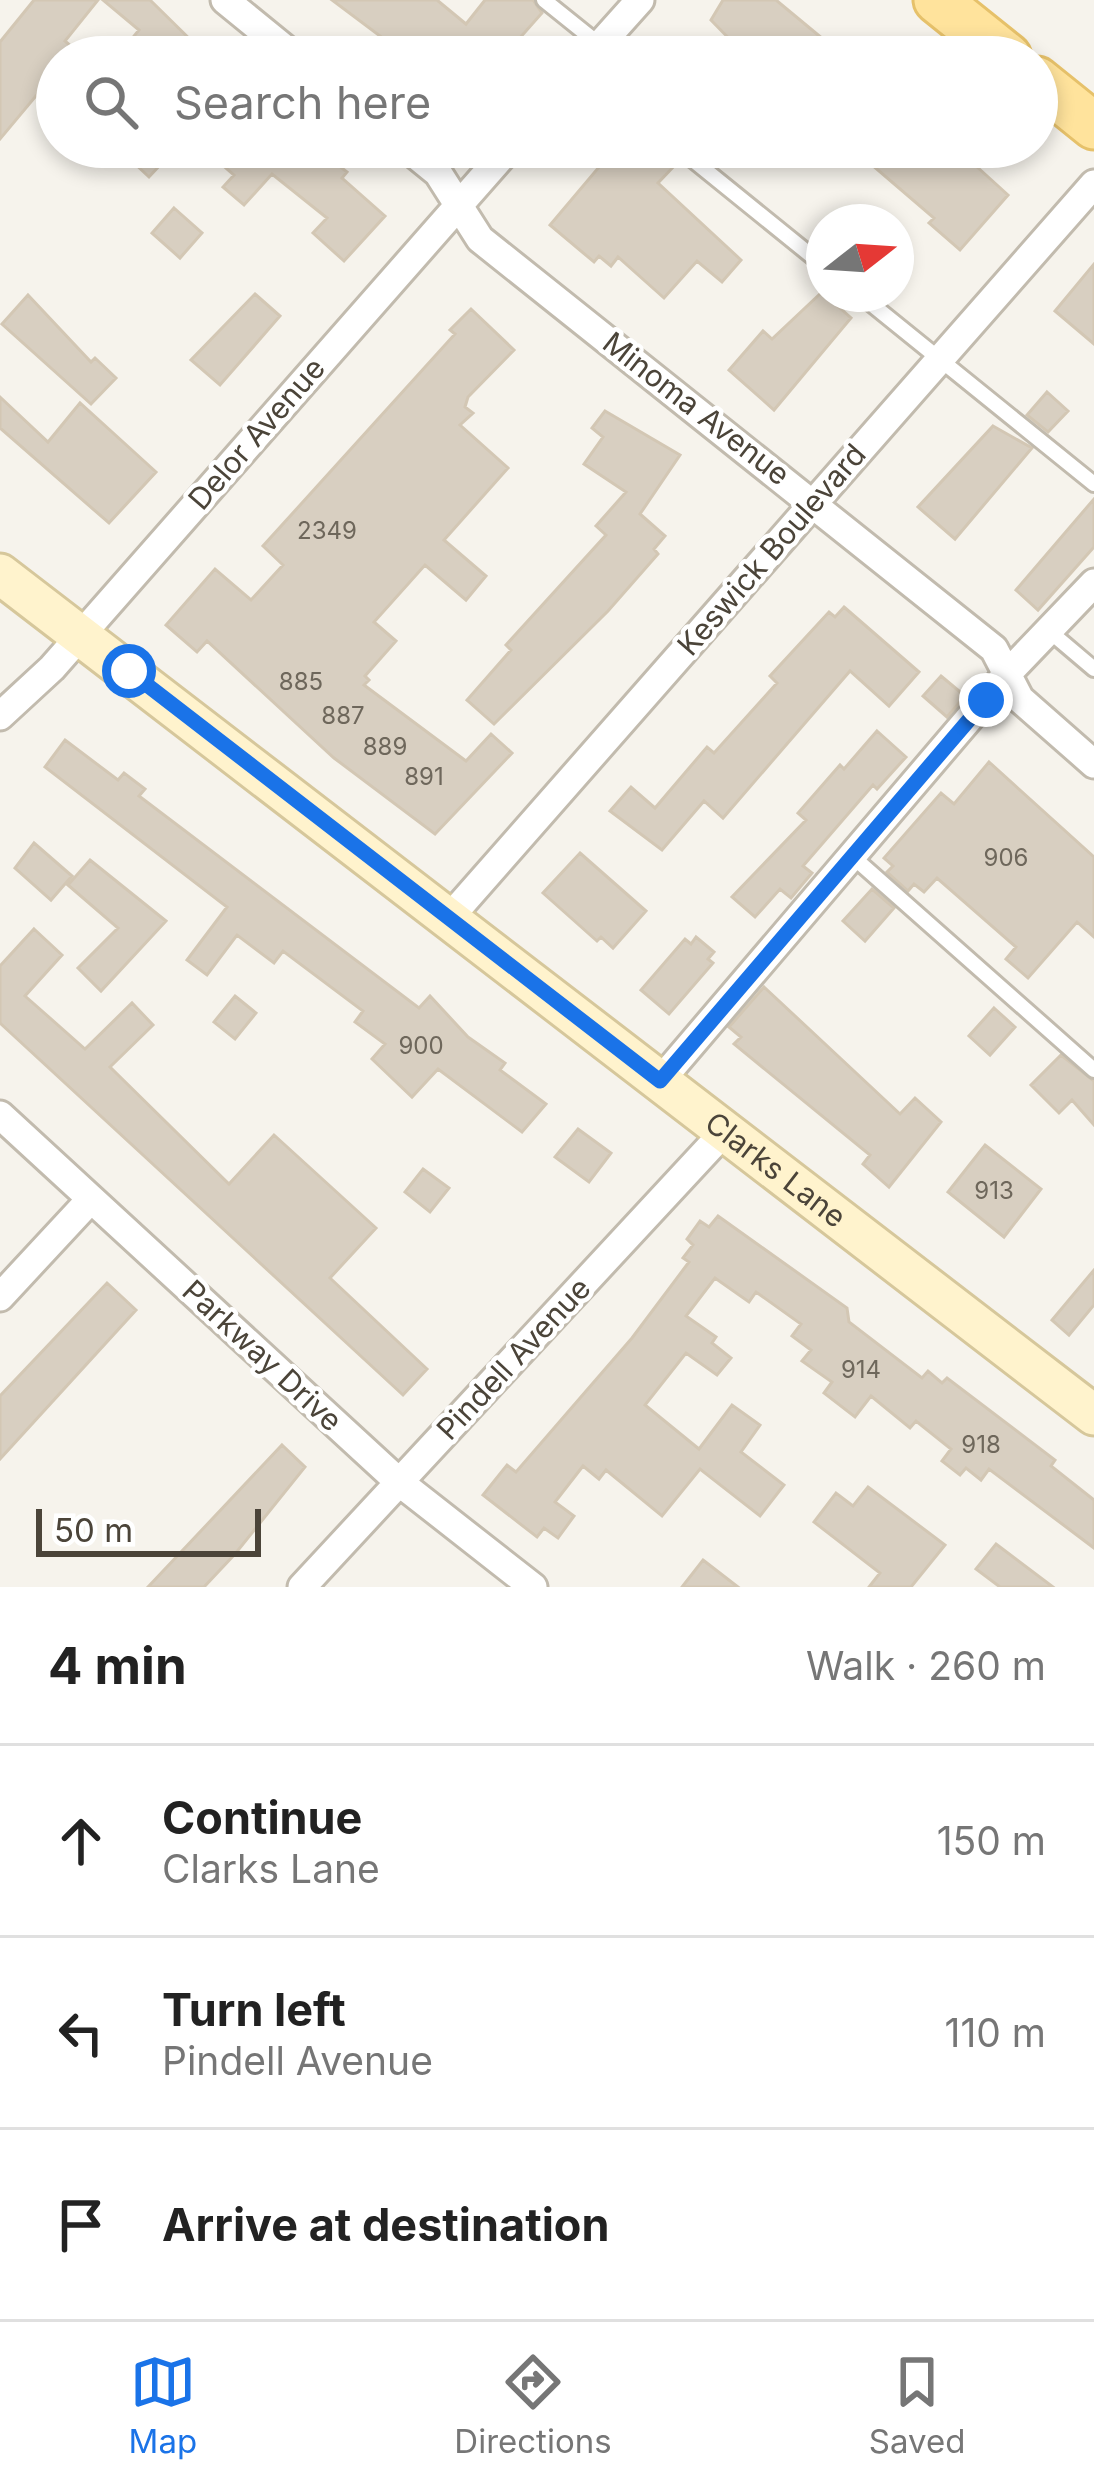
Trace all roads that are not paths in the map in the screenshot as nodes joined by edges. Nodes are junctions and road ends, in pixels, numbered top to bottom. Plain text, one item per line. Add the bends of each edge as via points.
1 (225, 0) edge
2 (544, 0) edge
3 (640, 0) edge
4 (937, 0) edge
5 (270, 36) edge
6 (580, 36) edge
7 (608, 36) edge
8 (982, 36) edge
9 (1058, 97) edge
10 (1094, 126) edge
11 (432, 168) edge
12 (492, 168) edge
13 (702, 168) edge
14 (1094, 184) edge
15 (459, 207) junction
16 (806, 252) edge
17 (881, 312) edge
18 (940, 359) junction
19 (1094, 484) edge
20 (814, 502) junction
21 (0, 574) edge
22 (1094, 583) edge
23 (1048, 630) junction
24 (82, 634) junction
25 (1094, 669) edge
26 (1007, 674) junction
27 (0, 716) edge
28 (1094, 764) edge
29 (852, 856) junction
30 (450, 917) junction
31 (1094, 1070) edge
32 (660, 1081) junction
33 (0, 1115) edge
34 (726, 1130) junction
35 (91, 1199) junction
36 (0, 1297) edge
37 (1094, 1415) edge
38 (399, 1482) junction
39 (302, 1587) edge
40 (533, 1587) edge

1 - 5 street
2 - 6 lane
3 - 7 street
4 - 8 main road
9 - 10 main road
11 - 15 street, Minoma Avenue
12 - 15 street, Delor Avenue
13 - 16 lane
14 - 18 street, Keswick Boulevard
15 - 20 street, Minoma Avenue via 480,239
15 - 24 street, Delor Avenue
17 - 18 lane
18 - 19 lane
18 - 20 street, Keswick Boulevard
20 - 26 street, Minoma Avenue via 994,649
20 - 30 street, Keswick Boulevard
21 - 24 street, Clarks Lane
22 - 23 street
23 - 25 lane
23 - 26 street
24 - 27 street, Delor Avenue
24 - 30 street, Clarks Lane
26 - 28 street, Minoma Avenue via 1020,699
26 - 29 street
29 - 31 lane
29 - 32 street
30 - 32 street, Clarks Lane
32 - 34 street, Clarks Lane
33 - 35 street, Parkway Drive
34 - 37 street, Clarks Lane
34 - 38 street, Pindell Avenue
35 - 36 street
35 - 38 street, Parkway Drive
38 - 39 street, Pindell Avenue
38 - 40 street, Parkway Drive

